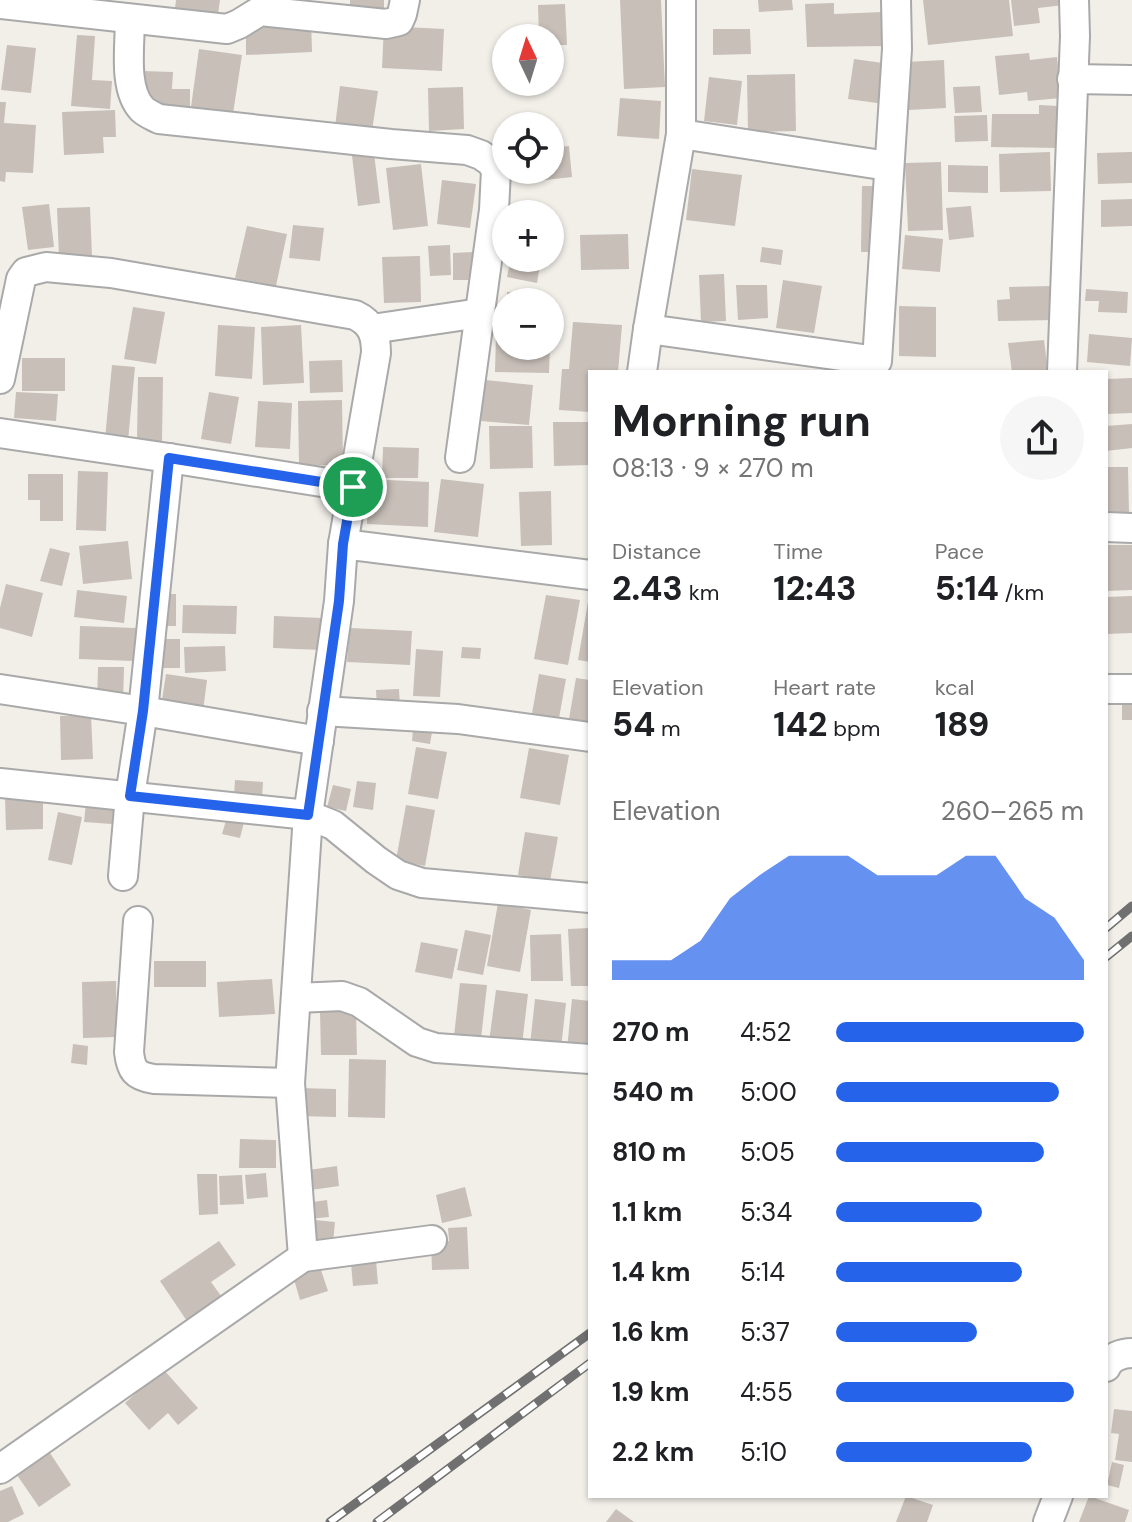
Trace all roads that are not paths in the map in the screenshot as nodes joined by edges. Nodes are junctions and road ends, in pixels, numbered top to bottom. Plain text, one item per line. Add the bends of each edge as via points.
1 (405, 0) edge
2 (681, 0) edge
3 (896, 0) edge
4 (1074, 0) edge
5 (0, 4) edge
6 (130, 19) junction
7 (1072, 79) junction
8 (1132, 80) edge
9 (681, 134) junction
10 (888, 166) junction
11 (480, 313) junction
12 (372, 329) junction
13 (648, 329) junction
14 (642, 370) edge
15 (1062, 370) edge
16 (0, 379) edge
17 (0, 433) edge
18 (169, 458) junction
19 (460, 458) dead end
20 (353, 487) junction
21 (1108, 527) edge
22 (1132, 528) edge
23 (343, 544) junction
24 (588, 575) edge
25 (0, 689) edge
26 (1108, 689) edge
27 (1132, 689) edge
28 (143, 711) junction
29 (322, 711) junction
30 (588, 737) edge
31 (319, 741) junction
32 (0, 783) edge
33 (130, 796) junction
34 (308, 815) junction
35 (123, 876) dead end
36 (588, 898) edge
37 (138, 921) dead end
38 (296, 998) junction
39 (588, 1059) edge
40 (290, 1083) junction
41 (432, 1240) dead end
42 (303, 1257) junction
43 (1132, 1353) edge
44 (1108, 1363) edge
45 (0, 1469) edge
46 (1057, 1498) edge
47 (1048, 1522) edge

1 - 6 street via 399,21 386,24 260,11 227,29
2 - 9 street
3 - 10 street
4 - 7 street
5 - 6 street
6 - 11 street via 132,91 144,111 159,119 467,150 491,162 496,182
7 - 8 street
7 - 15 street
9 - 10 street
9 - 13 street
10 - 13 street via 877,361
11 - 12 street
11 - 19 street
12 - 16 street via 355,315 111,273 46,267 26,272 21,279
12 - 20 street via 376,353
13 - 14 street
17 - 18 street
18 - 20 street
18 - 28 street
20 - 23 street
21 - 22 street
23 - 24 street
23 - 29 street
25 - 28 street
26 - 27 street
28 - 31 street
28 - 33 street
29 - 30 street via 458,719
29 - 31 street
31 - 34 street
32 - 33 street
33 - 34 street
33 - 35 street
34 - 36 street via 333,825 398,875 422,883
34 - 38 street
37 - 40 street via 129,1052 134,1071 154,1079
38 - 39 street via 342,996 359,1002 417,1042 436,1048
38 - 40 street
40 - 42 street
41 - 42 street
42 - 45 street
43 - 44 street
46 - 47 street

